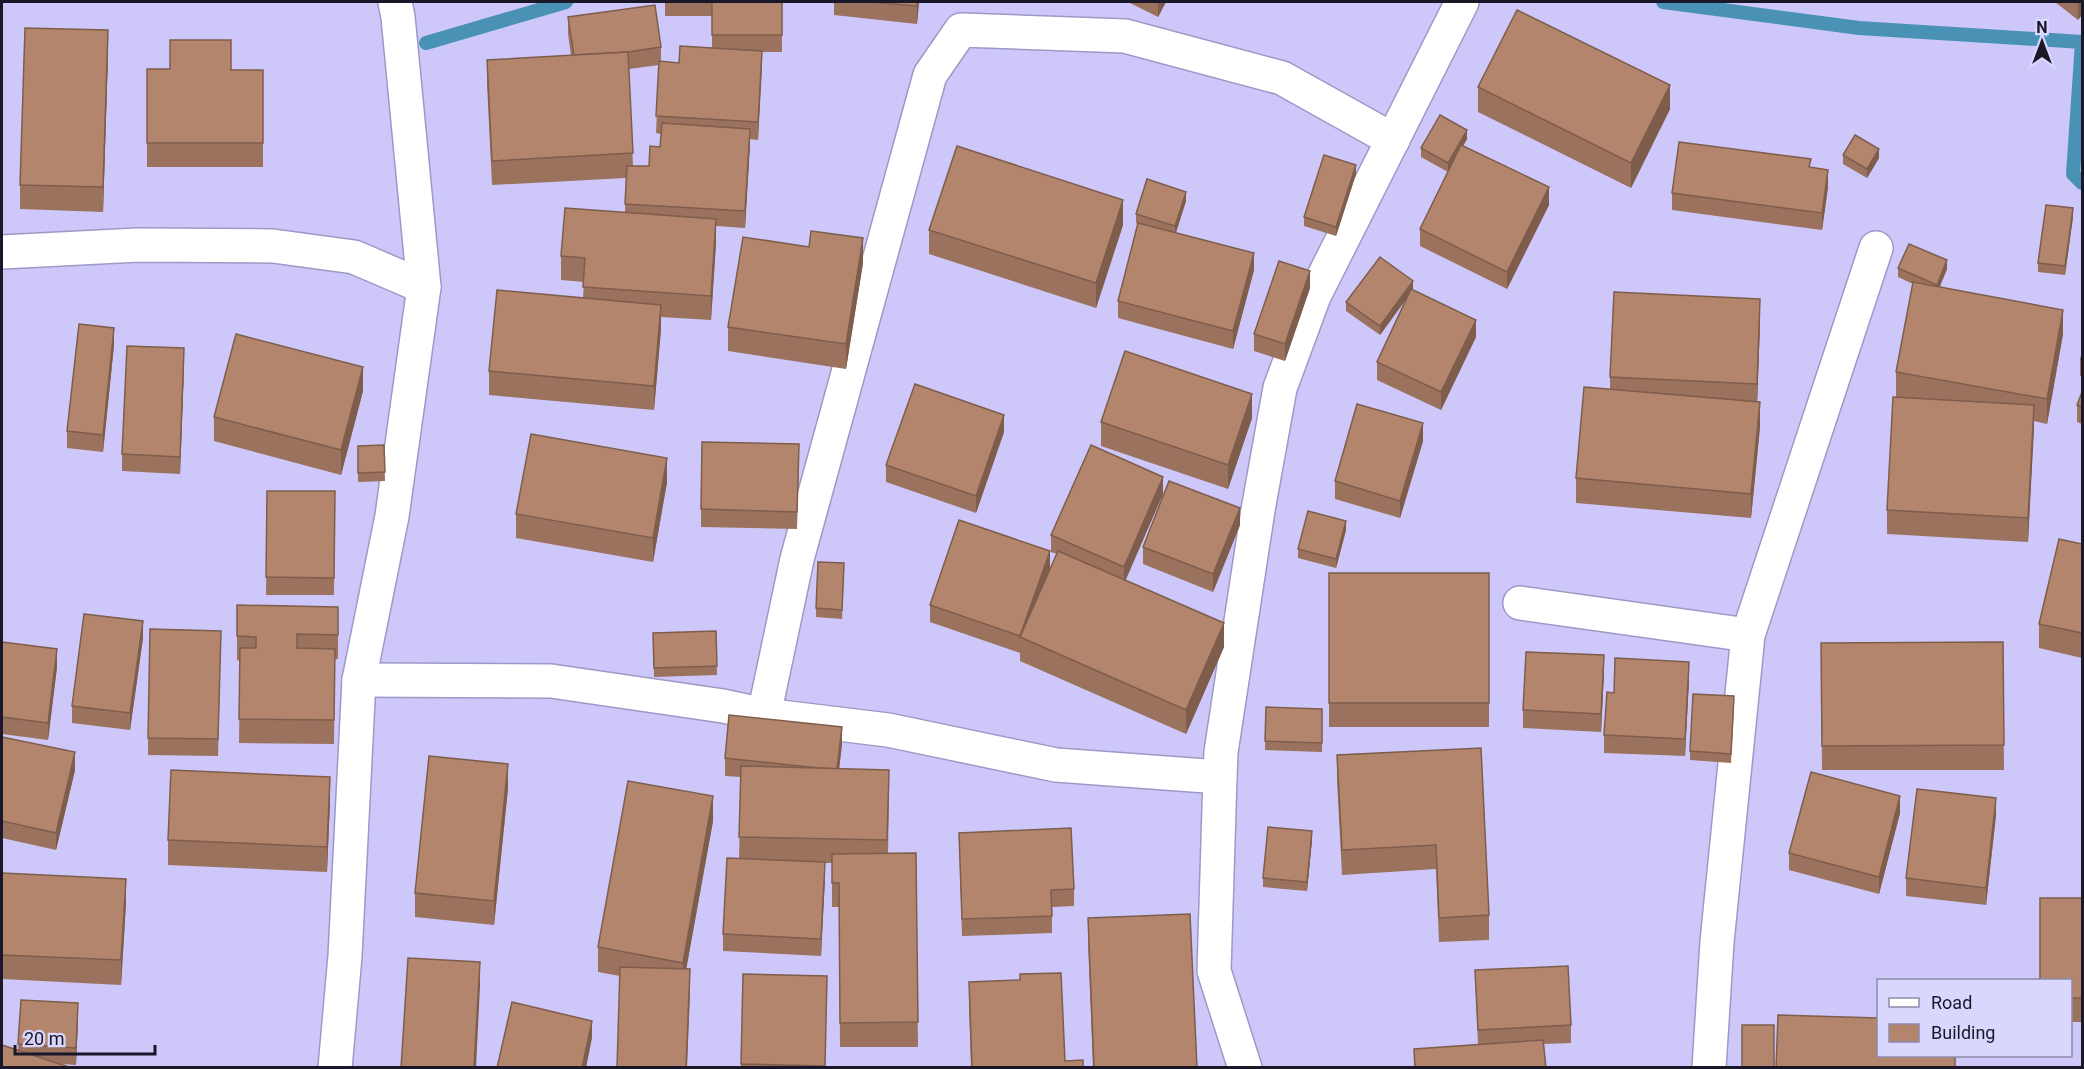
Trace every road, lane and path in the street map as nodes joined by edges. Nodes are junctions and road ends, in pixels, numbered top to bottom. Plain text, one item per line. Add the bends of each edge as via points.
1 (395, 2) edge
2 (1462, 2) edge
3 (1393, 140) junction
4 (1876, 248) dead end
5 (2, 252) edge
6 (424, 287) junction
7 (1520, 603) dead end
8 (1748, 635) junction
9 (359, 680) junction
10 (764, 715) junction
11 (1220, 777) junction
12 (335, 1068) edge
13 (1245, 1068) edge
14 (1709, 1068) edge

1 - 6 street
2 - 3 street
3 - 10 street via 1282,78 1125,36 961,30 930,75 797,559
3 - 11 street via 1314,296 1280,388
4 - 8 street
5 - 6 street via 138,245 273,246 354,257
6 - 9 street via 392,516
7 - 8 street
8 - 14 street via 1717,942
9 - 10 street via 551,681
9 - 12 street via 345,956
10 - 11 street via 888,730 1056,765
11 - 13 street via 1214,971

